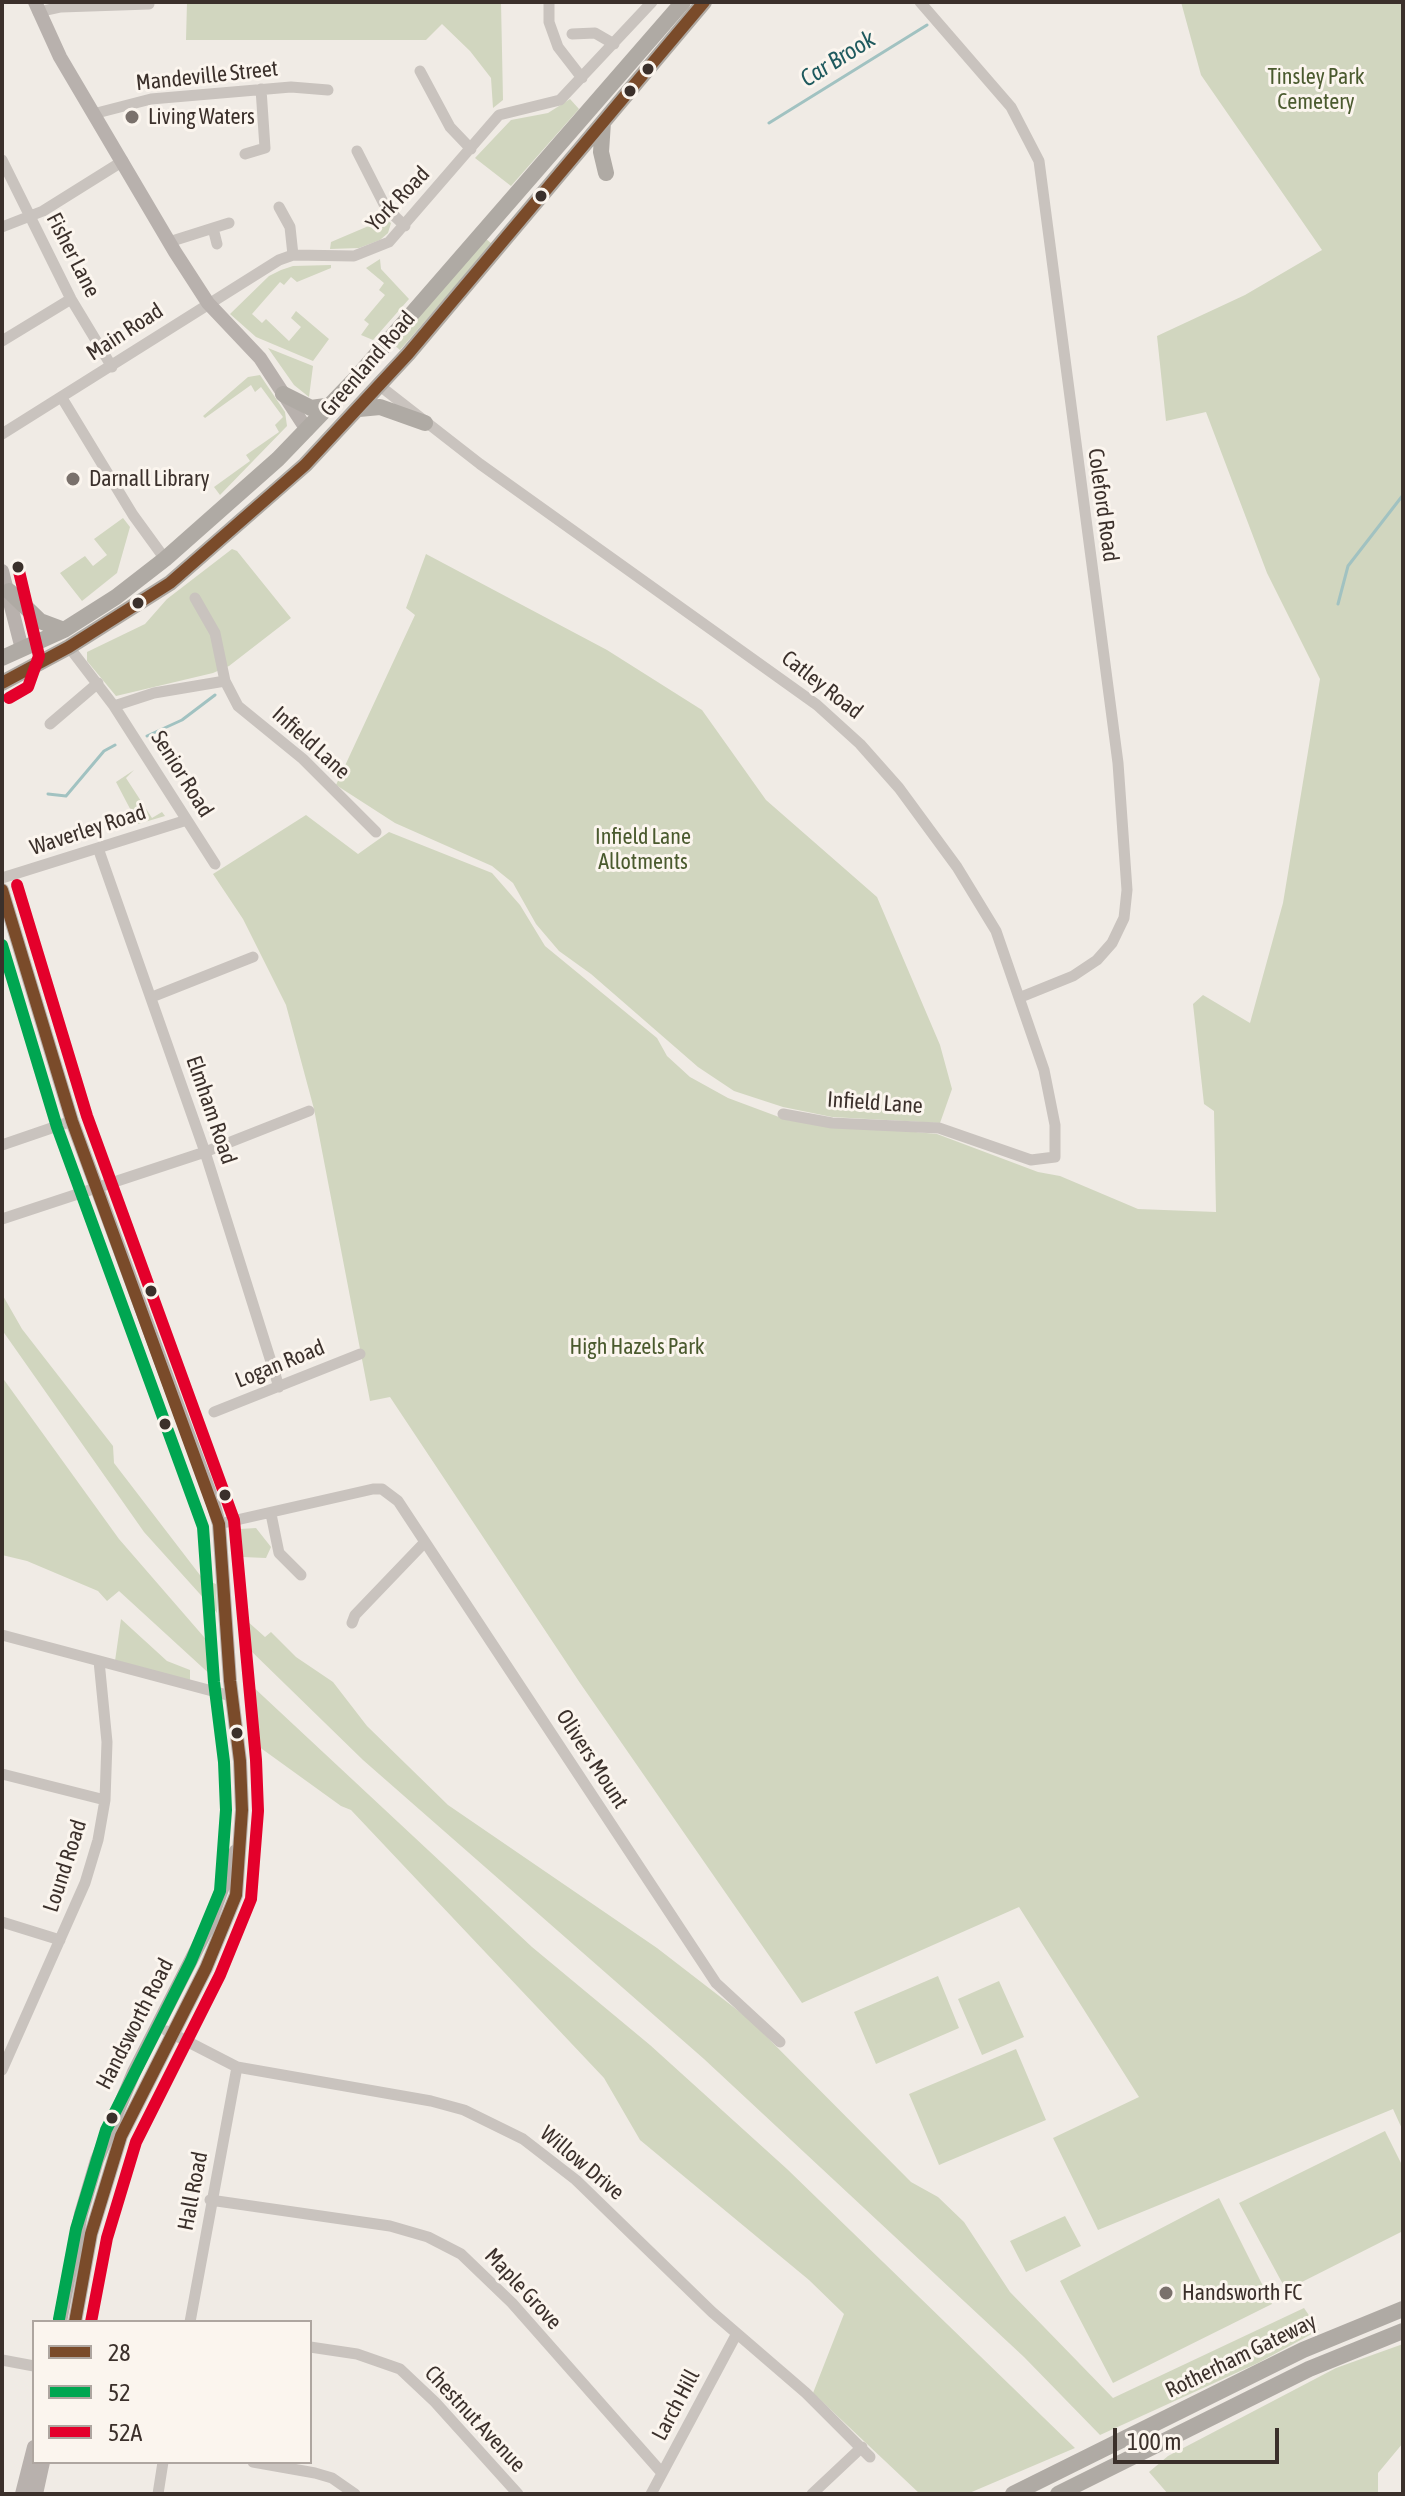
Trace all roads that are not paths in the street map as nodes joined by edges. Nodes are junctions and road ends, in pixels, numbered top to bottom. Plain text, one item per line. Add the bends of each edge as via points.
1 (549, 2) edge
2 (652, 2) edge
3 (683, 2) edge
4 (704, 2) edge
5 (920, 2) edge
6 (149, 4) edge
7 (36, 7) edge
8 (572, 34) dead end
9 (614, 44) junction
10 (420, 71) dead end
11 (582, 78) junction
12 (261, 89) junction
13 (328, 90) dead end
14 (93, 114) junction
15 (603, 122) junction
16 (557, 148) junction
17 (471, 149) junction
18 (357, 151) dead end
19 (245, 154) dead end
20 (572, 159) junction
21 (2, 160) edge
22 (123, 161) junction
23 (606, 173) dead end
24 (279, 207) dead end
25 (30, 215) junction
26 (229, 223) dead end
27 (405, 226) junction
28 (2, 227) edge
29 (213, 228) junction
30 (169, 242) junction
31 (217, 244) dead end
32 (293, 255) junction
33 (71, 299) junction
34 (208, 303) junction
35 (2, 341) edge
36 (374, 358) junction
37 (112, 367) junction
38 (380, 386) junction
39 (283, 394) junction
40 (62, 398) junction
41 (330, 407) junction
42 (361, 408) junction
43 (425, 423) junction
44 (307, 430) junction
45 (2, 434) edge
46 (305, 465) junction
47 (165, 559) junction
48 (2, 571) edge
49 (9, 591) junction
50 (195, 598) dead end
51 (66, 639) junction
52 (22, 649) junction
53 (2, 658) edge
54 (8, 680) edge
55 (225, 681) junction
56 (98, 683) junction
57 (114, 706) junction
58 (50, 724) dead end
59 (187, 820) junction
60 (376, 832) dead end
61 (98, 848) junction
62 (215, 864) dead end
63 (2, 878) edge
64 (2, 890) edge
65 (253, 957) dead end
66 (152, 997) junction
67 (1021, 997) junction
68 (309, 1111) dead end
69 (783, 1114) dead end
70 (72, 1121) junction
71 (2, 1145) edge
72 (205, 1152) junction
73 (1055, 1157) joint
74 (96, 1189) junction
75 (2, 1219) edge
76 (360, 1354) dead end
77 (279, 1387) junction
78 (214, 1412) dead end
79 (271, 1514) junction
80 (219, 1524) junction
81 (425, 1542) junction
82 (301, 1575) dead end
83 (352, 1623) dead end
84 (2, 1635) edge
85 (99, 1661) junction
86 (230, 1688) junction
87 (2, 1774) edge
88 (105, 1800) junction
89 (239, 1844) junction
90 (2, 1922) edge
91 (60, 1940) junction
92 (159, 2026) junction
93 (174, 2034) junction
94 (780, 2042) dead end
95 (237, 2067) junction
96 (2, 2070) edge
97 (210, 2200) junction
98 (1403, 2309) edge
99 (60, 2320) edge
100 (75, 2320) edge
101 (190, 2320) edge
102 (1403, 2331) edge
103 (736, 2335) junction
104 (312, 2347) edge
105 (2, 2360) edge
106 (32, 2366) edge
107 (862, 2447) junction
108 (32, 2455) edge
109 (870, 2457) dead end
110 (43, 2464) edge
111 (163, 2464) edge
112 (263, 2464) edge
113 (662, 2473) junction
114 (1065, 2490) edge
115 (22, 2494) edge
116 (36, 2494) edge
117 (158, 2494) edge
118 (355, 2494) edge
119 (518, 2494) edge
120 (651, 2494) edge
121 (812, 2494) edge
122 (1013, 2494) edge

1 - 11 street via 558,47
2 - 9 street
3 - 16 highway, Greenland Road
4 - 15 highway, Greenland Road
5 - 67 street, Coleford Road via 1011,107 1039,161 1118,763 1127,890 1124,918 1097,960
6 - 7 street via 128,11
7 - 14 main road
8 - 9 street via 595,33
9 - 11 street
10 - 17 street via 450,127
11 - 17 street, York Road via 560,100 505,111
12 - 13 street, Mandeville Street
12 - 14 street, Mandeville Street via 151,99
12 - 19 street via 265,148
14 - 22 main road
15 - 20 highway, Greenland Road
15 - 23 highway
16 - 20 highway
16 - 36 highway, Greenland Road
17 - 27 street, York Road
18 - 27 street via 386,208
20 - 38 highway, Greenland Road
21 - 25 street, Fisher Lane
22 - 25 street
22 - 30 main road
24 - 32 street via 290,227
25 - 28 street
25 - 33 street, Fisher Lane
26 - 29 street
27 - 32 street, York Road via 369,253
29 - 30 street
29 - 31 street
30 - 34 main road
32 - 34 street, York Road via 261,268
33 - 35 street
33 - 37 street, Fisher Lane
34 - 37 street, Main Road
34 - 39 main road via 254,350
36 - 38 highway
36 - 41 highway, Greenland Road
37 - 40 street, Main Road
38 - 41 highway via 367,384
38 - 42 highway, Greenland Road
38 - 43 street, Catley Road
39 - 41 highway via 311,408
39 - 44 main road
40 - 45 street, Main Road
40 - 47 street
41 - 44 highway, Greenland Road
42 - 43 highway via 380,407
42 - 44 highway via 326,430
42 - 46 highway, Greenland Road
43 - 67 street, Catley Road via 817,705 860,744 957,867 996,931
44 - 46 highway
44 - 47 highway, Greenland Road
46 - 51 highway, Greenland Road via 170,583
47 - 51 highway, Greenland Road
48 - 49 main road
49 - 51 highway
49 - 52 main road
50 - 55 street via 215,633
51 - 52 highway, Greenland Road
51 - 54 highway, Greenland Road
51 - 56 street, Senior Road
52 - 53 highway, Greenland Road
52 - 54 highway via 21,666
55 - 57 street
55 - 60 street, Infield Lane via 238,706 303,759
56 - 57 street, Senior Road
56 - 58 street
57 - 59 street, Senior Road
59 - 61 street, Waverley Road
59 - 62 street, Senior Road
61 - 63 street, Waverley Road
61 - 66 street, Elmham Road
64 - 70 main road
65 - 66 street
66 - 72 street, Elmham Road
67 - 73 street, Catley Road via 1044,1070 1055,1125
68 - 72 street
69 - 73 street, Infield Lane via 832,1123 939,1128 1031,1160
70 - 71 street
70 - 74 main road
72 - 74 street
72 - 77 street, Elmham Road
74 - 75 street
74 - 80 main road
76 - 77 street, Logan Road
77 - 78 street, Logan Road
79 - 80 street
79 - 81 street, Olivers Mount via 382,1489 398,1501
79 - 82 street via 279,1553
80 - 86 main road
81 - 83 street
81 - 94 street, Olivers Mount via 716,1983
84 - 85 street
85 - 86 street
85 - 88 street, Lound Road via 107,1742
86 - 89 main road, Handsworth Road via 240,1761
87 - 88 street
88 - 91 street, Lound Road via 85,1883
89 - 92 main road, Handsworth Road via 208,1927
89 - 93 main road, Handsworth Road via 232,1908
90 - 91 street
91 - 96 street, Lound Road
92 - 93 street, Willow Drive
92 - 99 main road, Handsworth Road via 97,2160
93 - 95 street, Willow Drive
93 - 100 main road, Handsworth Road via 121,2136 91,2234
95 - 97 street, Hall Road
95 - 103 street, Willow Drive via 431,2101 464,2110 523,2139 576,2180
97 - 101 street, Hall Road
97 - 113 street, Maple Grove via 390,2226 461,2254 484,2273
98 - 122 highway, Rotherham Gateway via 1303,2350
102 - 114 highway, Rotherham Gateway via 1309,2369
103 - 107 street, Willow Drive
103 - 113 street, Larch Hill
104 - 119 street, Chestnut Avenue via 357,2354 400,2369
105 - 106 street
107 - 109 street, Willow Drive
107 - 121 street
108 - 115 main road
110 - 116 main road
111 - 117 street
112 - 118 street via 332,2478
113 - 120 street, Larch Hill

